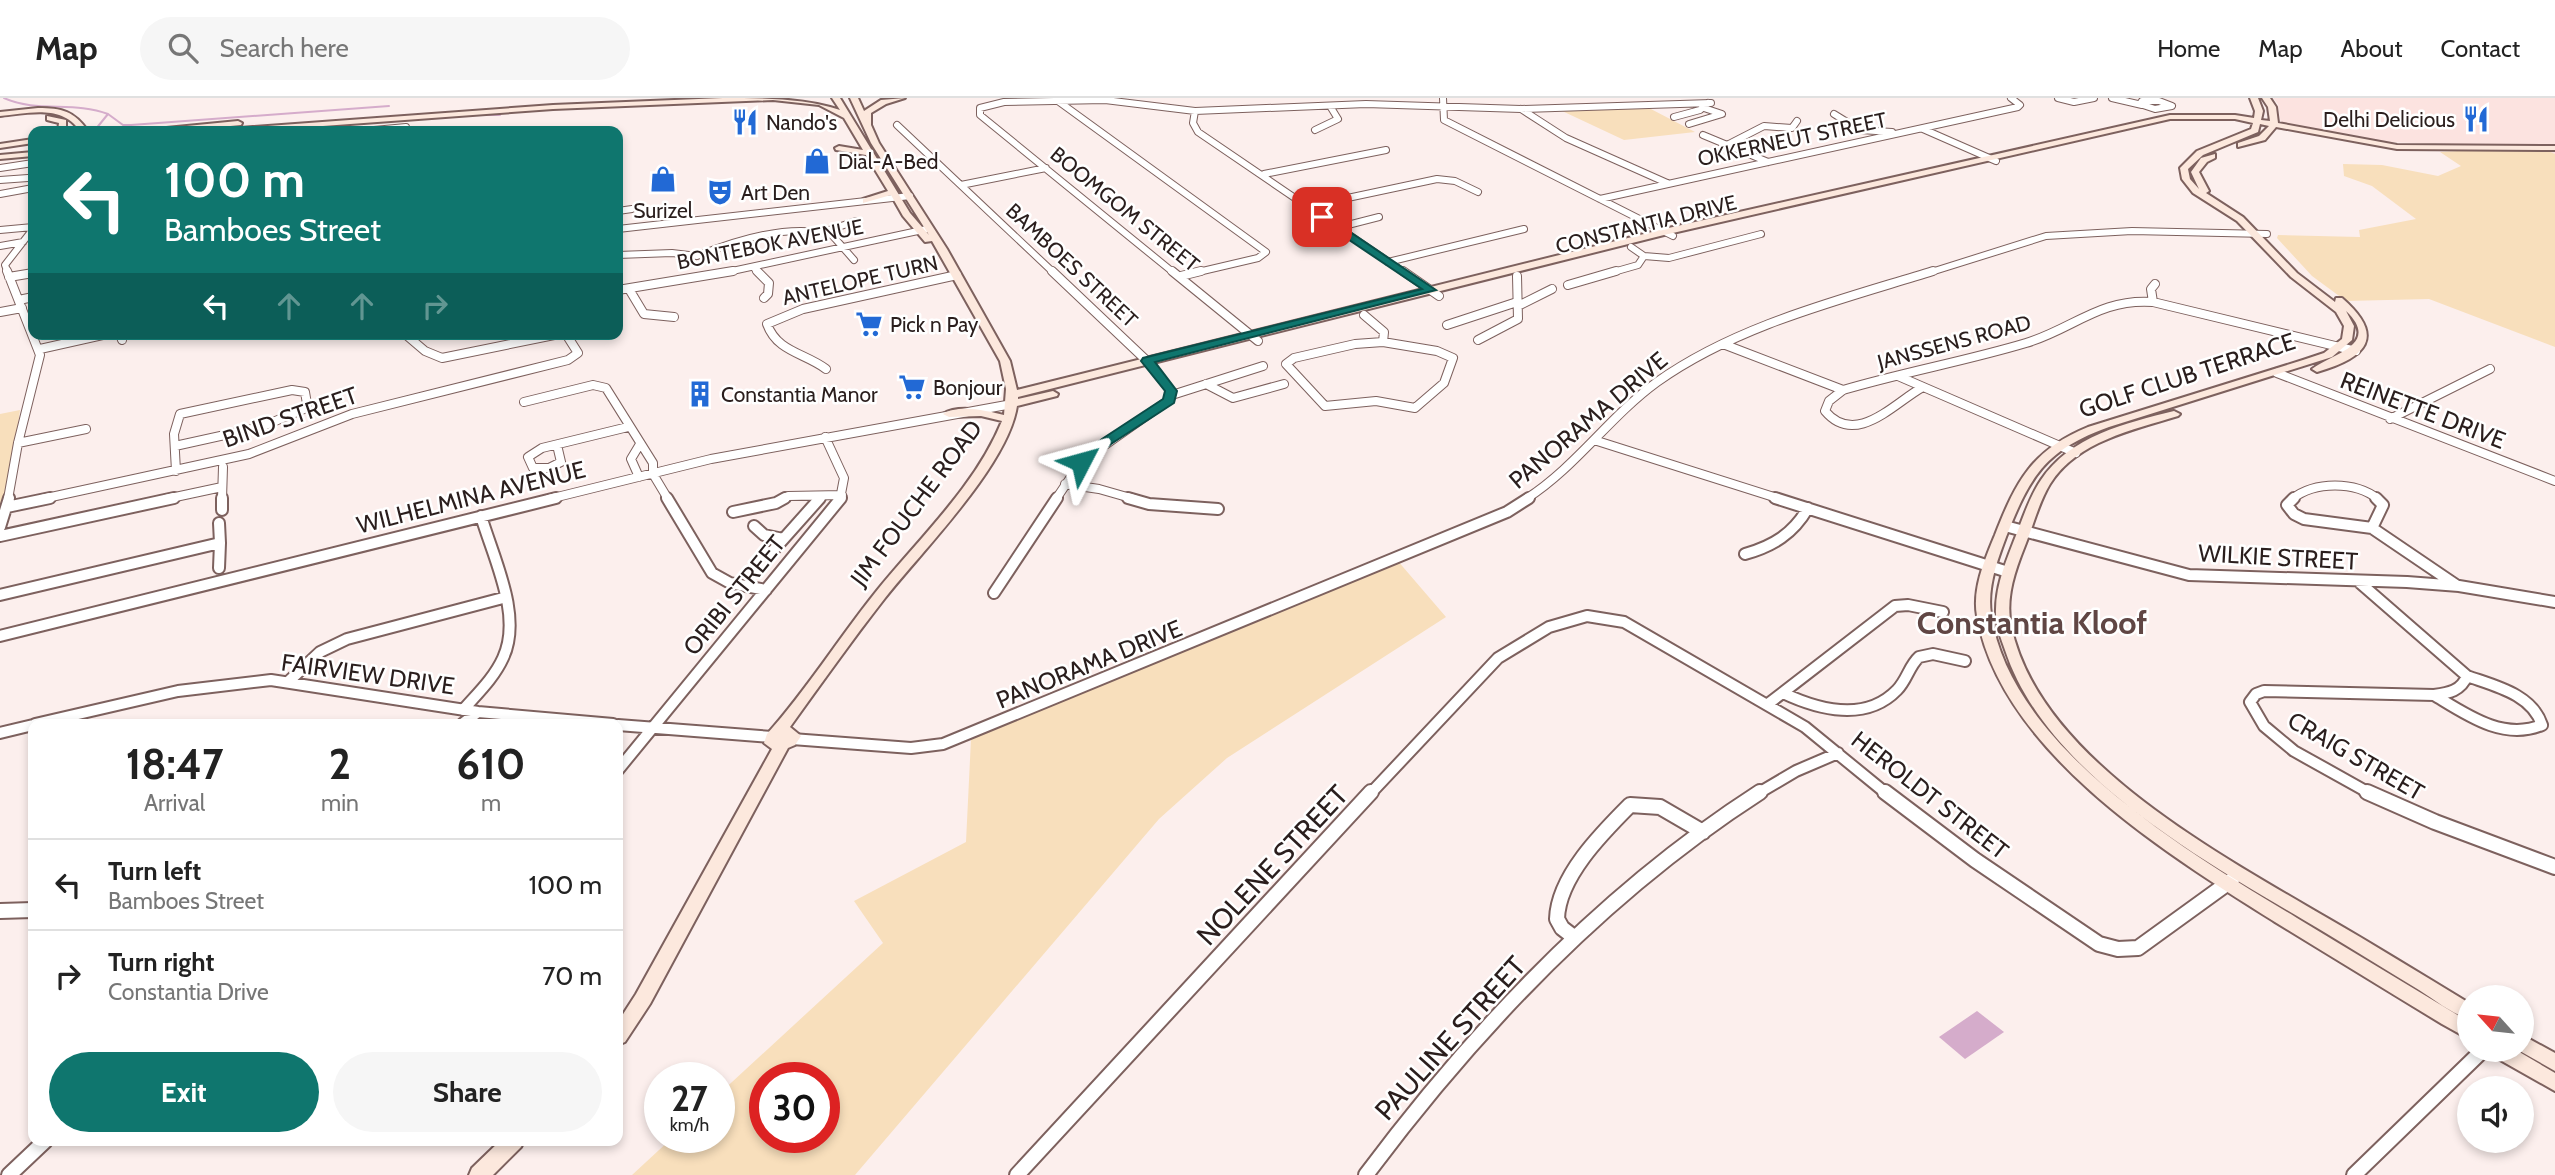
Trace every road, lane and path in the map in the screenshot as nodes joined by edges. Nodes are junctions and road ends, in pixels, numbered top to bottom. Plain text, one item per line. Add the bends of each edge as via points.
1 (616, 98) edge
2 (768, 98) edge
3 (778, 98) edge
4 (836, 98) edge
5 (854, 98) edge
6 (901, 98) edge
7 (1443, 98) edge
8 (2011, 98) edge
9 (2058, 98) edge
10 (2094, 98) edge
11 (2112, 98) edge
12 (2254, 98) edge
13 (2150, 99) edge
14 (2160, 100) edge
15 (1058, 101) junction
16 (2141, 104) junction
17 (1708, 105) junction
18 (1330, 106) junction
19 (1443, 107) junction
20 (1521, 108) junction
21 (1195, 111) junction
22 (2260, 113) edge
23 (1729, 114) dead end
24 (1834, 114) dead end
25 (0, 116) edge
26 (846, 117) junction
27 (1674, 117) dead end
28 (76, 121) junction
29 (1797, 121) dead end
30 (1689, 124) dead end
31 (897, 125) dead end
32 (2273, 125) junction
33 (63, 126) edge
34 (74, 126) edge
35 (80, 126) edge
36 (212, 126) edge
37 (297, 126) edge
38 (867, 127) junction
39 (1792, 128) junction
40 (1923, 129) junction
41 (1801, 130) dead end
42 (1315, 131) dead end
43 (1905, 133) junction
44 (1703, 135) dead end
45 (2239, 140) junction
46 (860, 141) junction
47 (28, 143) edge
48 (1727, 145) junction
49 (0, 146) edge
50 (2555, 147) edge
51 (1386, 150) dead end
52 (28, 152) edge
53 (868, 153) junction
54 (0, 155) edge
55 (1984, 157) junction
56 (1996, 161) junction
57 (1768, 162) junction
58 (28, 164) edge
59 (1046, 168) junction
60 (0, 169) edge
61 (1264, 174) junction
62 (28, 176) edge
63 (0, 180) edge
64 (1667, 183) junction
65 (961, 185) junction
66 (28, 188) edge
67 (1478, 192) dead end
68 (0, 194) edge
69 (894, 194) junction
70 (910, 196) junction
71 (1600, 199) junction
72 (866, 201) joint
73 (1310, 206) junction
74 (632, 209) dead end
75 (623, 210) edge
76 (1379, 217) dead end
77 (856, 220) dead end
78 (28, 228) edge
79 (623, 228) edge
80 (1336, 228) junction
81 (1524, 229) dead end
82 (0, 230) edge
83 (923, 230) junction
84 (823, 232) junction
85 (1668, 234) junction
86 (1761, 234) dead end
87 (2261, 234) junction
88 (28, 235) edge
89 (23, 242) junction
90 (0, 246) edge
91 (1631, 247) junction
92 (845, 248) junction
93 (623, 255) edge
94 (1644, 256) junction
95 (697, 257) junction
96 (854, 260) dead end
97 (1388, 262) junction
98 (754, 268) junction
99 (28, 273) edge
100 (957, 275) junction
101 (1181, 276) junction
102 (1517, 276) junction
103 (9, 277) junction
104 (696, 278) junction
105 (2155, 284) dead end
106 (1568, 285) dead end
107 (629, 289) junction
108 (1552, 289) dead end
109 (623, 290) edge
110 (1435, 293) junction
111 (764, 298) dead end
112 (28, 300) edge
113 (2153, 302) junction
114 (20, 304) junction
115 (1517, 304) junction
116 (0, 312) edge
117 (1364, 315) junction
118 (674, 317) dead end
119 (28, 318) edge
120 (1447, 325) dead end
121 (1254, 338) junction
122 (37, 340) edge
123 (80, 340) edge
124 (412, 340) edge
125 (530, 340) edge
126 (570, 340) edge
127 (1478, 340) dead end
128 (1383, 342) junction
129 (1723, 344) junction
130 (2341, 346) junction
131 (40, 349) junction
132 (2356, 351) junction
133 (1150, 364) junction
134 (1263, 366) dead end
135 (826, 369) dead end
136 (2490, 369) dead end
137 (2277, 373) junction
138 (1898, 376) junction
139 (2292, 378) junction
140 (1206, 384) junction
141 (1284, 384) dead end
142 (1923, 387) junction
143 (1843, 390) junction
144 (1172, 395) junction
145 (1012, 400) junction
146 (524, 402) dead end
147 (953, 413) junction
148 (1009, 419) junction
149 (2390, 419) junction
150 (628, 427) junction
151 (86, 429) dead end
152 (825, 437) junction
153 (1594, 440) junction
154 (18, 443) junction
155 (640, 444) junction
156 (556, 445) dead end
157 (2061, 445) junction
158 (175, 446) junction
159 (2076, 453) junction
160 (223, 467) dead end
161 (176, 471) junction
162 (653, 474) junction
163 (639, 477) junction
164 (2555, 481) edge
165 (1065, 484) junction
166 (222, 487) junction
167 (842, 495) junction
168 (821, 496) junction
169 (7, 507) junction
170 (1808, 508) junction
171 (1218, 509) dead end
172 (222, 510) dead end
173 (733, 512) dead end
174 (481, 516) junction
175 (219, 523) dead end
176 (754, 526) dead end
177 (2005, 526) junction
178 (0, 527) edge
179 (2372, 528) junction
180 (2025, 531) junction
181 (0, 536) edge
182 (783, 539) junction
183 (220, 543) junction
184 (771, 553) dead end
185 (1745, 554) dead end
186 (1989, 566) junction
187 (219, 568) dead end
188 (2008, 572) junction
189 (2359, 582) junction
190 (2459, 586) junction
191 (766, 590) junction
192 (994, 593) dead end
193 (0, 595) edge
194 (503, 598) junction
195 (2555, 602) edge
196 (1943, 612) dead end
197 (1583, 616) joint
198 (0, 636) edge
199 (1965, 661) dead end
200 (2467, 676) junction
201 (289, 681) junction
202 (1783, 693) junction
203 (2434, 695) junction
204 (1768, 704) junction
205 (463, 710) junction
206 (478, 712) junction
207 (60, 719) edge
208 (469, 719) edge
209 (552, 719) edge
210 (28, 726) edge
211 (623, 726) edge
212 (652, 728) junction
213 (0, 733) edge
214 (781, 738) junction
215 (1838, 753) junction
216 (623, 764) edge
217 (1703, 832) junction
218 (2555, 867) edge
219 (2241, 873) junction
220 (2227, 883) junction
221 (28, 910) edge
222 (0, 911) edge
223 (1575, 938) junction
224 (2457, 1005) edge
225 (2457, 1024) edge
226 (623, 1029) edge
227 (2534, 1050) edge
228 (2471, 1062) edge
229 (2520, 1062) edge
230 (2555, 1063) edge
231 (2555, 1083) edge
232 (40, 1146) edge
233 (509, 1146) edge
234 (2356, 1174) edge
235 (9, 1175) edge
236 (479, 1175) edge
237 (1017, 1175) edge
238 (1366, 1175) edge

1 - 36 street
2 - 3 street
2 - 26 street via 821,103
2 - 37 street
4 - 26 street, JIM FOUCHE ROAD
5 - 38 street, JIM FOUCHE ROAD
6 - 38 street via 869,109
7 - 19 street
8 - 40 street, OKKERNEUT STREET via 2018,107
9 - 10 street via 2074,102
11 - 16 street
12 - 22 street
13 - 14 street
13 - 16 street
14 - 16 street via 2172,108
15 - 21 street via 1119,100
15 - 59 street, BOOMGOM STREET via 980,108 980,116
15 - 101 street via 1266,252 1258,258
17 - 20 street
17 - 23 street
17 - 27 street
17 - 30 street via 1722,114
18 - 19 street
18 - 21 street
18 - 42 street via 1338,119
19 - 20 street
19 - 71 street via 1444,120
20 - 64 street via 1556,132
21 - 61 street via 1193,123 1198,132
22 - 32 street, CONSTANTIA DRIVE
22 - 32 street via 2272,107
22 - 45 street via 2255,130
22 - 55 street, CONSTANTIA DRIVE via 2151,120
22 - 56 street, CONSTANTIA DRIVE via 2180,120
24 - 43 street via 1860,130
25 - 28 street via 40,111
25 - 33 street via 60,119
26 - 46 street, JIM FOUCHE ROAD
28 - 34 street
28 - 35 street
29 - 39 street
31 - 65 street, BAMBOES STREET
32 - 45 street via 2262,138
32 - 50 street, CONSTANTIA DRIVE via 2409,148
38 - 70 street, JIM FOUCHE ROAD
39 - 41 street
39 - 48 street via 1763,126
40 - 43 street, OKKERNEUT STREET
40 - 55 street
43 - 57 street, OKKERNEUT STREET
44 - 48 street
45 - 87 street via 2191,159 2184,174 2196,191
46 - 53 street, JIM FOUCHE ROAD
46 - 53 street via 836,148
47 - 49 street
48 - 57 street
51 - 61 street
52 - 54 street
53 - 69 street, JIM FOUCHE ROAD
55 - 56 street
55 - 85 street, CONSTANTIA DRIVE
56 - 85 street, CONSTANTIA DRIVE
57 - 64 street, OKKERNEUT STREET
58 - 60 street
59 - 65 street
59 - 101 street, BOOMGOM STREET
61 - 73 street
62 - 63 street
64 - 71 street, OKKERNEUT STREET
65 - 133 street, BAMBOES STREET
66 - 68 street
67 - 73 street via 1437,179
69 - 70 street
69 - 72 street
69 - 83 street, JIM FOUCHE ROAD
70 - 83 street, JIM FOUCHE ROAD
71 - 85 street
72 - 79 street
73 - 80 street
74 - 75 street
76 - 80 street
77 - 84 street
78 - 82 street
80 - 97 street
81 - 97 street
83 - 92 street, BONTEBOK AVENUE
83 - 100 street, JIM FOUCHE ROAD
84 - 92 street
84 - 95 street via 783,234
85 - 91 street, CONSTANTIA DRIVE
85 - 110 street, CONSTANTIA DRIVE
86 - 94 street via 1669,258
87 - 129 street, PANORAMA DRIVE via 2132,231 2032,239 1829,304
87 - 130 street via 2294,275 2346,318 2349,332
87 - 132 street via 2360,320 2364,336
88 - 89 street
89 - 90 street
89 - 103 street via 5,265
91 - 94 street
91 - 102 street, CONSTANTIA DRIVE
92 - 96 street
92 - 98 street, BONTEBOK AVENUE
93 - 95 street
94 - 106 street via 1636,266
95 - 104 street
97 - 110 street
98 - 104 street, BONTEBOK AVENUE
98 - 111 street via 769,283
99 - 103 street
100 - 135 street, ANTELOPE TURN via 803,309 767,324 784,348
100 - 145 street, JIM FOUCHE ROAD via 1011,376
101 - 121 street, BOOMGOM STREET
102 - 110 street, CONSTANTIA DRIVE
102 - 115 street
103 - 114 street
104 - 107 street, BONTEBOK AVENUE
105 - 113 street
107 - 109 street, BONTEBOK AVENUE
107 - 118 street via 644,314
108 - 115 street
110 - 117 street, CONSTANTIA DRIVE
110 - 121 street, CONSTANTIA DRIVE
112 - 114 street
113 - 130 street, JANSSENS ROAD
113 - 138 street, JANSSENS ROAD via 2128,301 2093,310 2032,342
114 - 116 street
114 - 119 street
115 - 120 street
115 - 127 street via 1516,320
117 - 121 street, CONSTANTIA DRIVE
117 - 128 street via 1384,332
121 - 133 street, CONSTANTIA DRIVE
122 - 131 street
123 - 131 street
124 - 125 street via 442,358
126 - 161 street, BIND STREET via 577,350 568,360 352,414 265,449
128 - 128 street via 1355,344 1294,358 1286,364 1325,406 1376,401 1418,407 1444,383 1452,358
129 - 143 street
129 - 153 street, PANORAMA DRIVE via 1657,382
130 - 132 street, JANSSENS ROAD
130 - 137 street, GOLF CLUB TERRACE
131 - 154 street
132 - 139 street, GOLF CLUB TERRACE
133 - 144 street, BAMBOES STREET
133 - 145 street, CONSTANTIA DRIVE
134 - 140 street
136 - 149 street
137 - 139 street, REINETTE DRIVE
137 - 157 street, GOLF CLUB TERRACE via 2098,427
138 - 142 street
138 - 143 street, JANSSENS ROAD
139 - 149 street, REINETTE DRIVE
139 - 159 street, GOLF CLUB TERRACE via 2116,432
140 - 141 street via 1233,398
140 - 144 street
142 - 143 street via 1871,422 1854,425 1832,419 1825,411
142 - 157 street
144 - 165 street via 1081,462
145 - 147 street, WILHELMINA AVENUE
145 - 148 street, JIM FOUCHE ROAD
146 - 150 street via 602,386
147 - 148 street
147 - 152 street, WILHELMINA AVENUE
148 - 214 street, JIM FOUCHE ROAD via 985,462 806,695
149 - 164 street, REINETTE DRIVE
150 - 155 street
150 - 156 street
151 - 154 street
152 - 162 street, WILHELMINA AVENUE
152 - 167 street via 844,478
153 - 170 street
153 - 214 street, PANORAMA DRIVE via 1555,481 1507,512 943,744 911,748
154 - 169 street
155 - 162 street via 653,464
155 - 163 street via 631,458
157 - 159 street
157 - 177 street, GOLF CLUB TERRACE via 2026,479
158 - 158 street via 177,418 185,412 297,389 305,392 306,406 270,424
158 - 161 street
159 - 180 street, GOLF CLUB TERRACE via 2049,475
160 - 166 street
161 - 169 street, BIND STREET
162 - 163 street, WILHELMINA AVENUE
162 - 191 street via 712,573 730,583
163 - 174 street, WILHELMINA AVENUE
165 - 171 street via 1149,504
165 - 192 street
166 - 172 street
166 - 181 street
167 - 168 street
167 - 191 street, ORIBI STREET
168 - 173 street via 788,496
168 - 182 street
169 - 178 street
170 - 185 street via 1784,539
170 - 186 street
174 - 194 street
174 - 198 street, WILHELMINA AVENUE
175 - 183 street
176 - 182 street via 764,535
177 - 180 street, WILKIE STREET
177 - 186 street, GOLF CLUB TERRACE
179 - 179 street via 2383,505 2357,489 2327,487 2298,496 2287,505 2304,519
179 - 190 street
180 - 188 street, GOLF CLUB TERRACE
180 - 189 street, WILKIE STREET via 2189,575
182 - 184 street
183 - 187 street
183 - 193 street
186 - 188 street
186 - 220 street, GOLF CLUB TERRACE via 1984,607 1991,645 2011,687 2039,727 2071,763 2135,820
188 - 219 street, GOLF CLUB TERRACE via 2003,601 2008,640 2026,682 2054,723 2099,771 2146,811
189 - 190 street, WILKIE STREET
189 - 200 street, CRAIG STREET
190 - 195 street, WILKIE STREET
191 - 212 street, ORIBI STREET
194 - 201 street via 347,639 320,652
194 - 205 street via 510,638 493,674
196 - 202 street via 1895,606
197 - 204 street, HEROLDT STREET via 1604,615 1624,622
197 - 237 street, NOLENE STREET via 1525,639 1484,670
199 - 202 street via 1923,654 1898,689 1875,705 1854,709 1821,710
200 - 203 street, CRAIG STREET via 2461,688
200 - 203 street, CRAIG STREET via 2531,705 2542,725 2528,732 2504,730
201 - 205 street, FAIRVIEW DRIVE
201 - 207 street, FAIRVIEW DRIVE via 200,687
202 - 204 street
203 - 218 street, CRAIG STREET via 2264,691 2250,702 2257,719 2280,739 2369,793 2419,817
204 - 215 street, HEROLDT STREET
205 - 206 street, FAIRVIEW DRIVE
206 - 208 street
206 - 209 street, FAIRVIEW DRIVE
210 - 213 street, FAIRVIEW DRIVE
211 - 212 street, FAIRVIEW DRIVE
212 - 214 street, FAIRVIEW DRIVE
212 - 216 street, ORIBI STREET
214 - 226 street, JIM FOUCHE ROAD via 757,794
215 - 217 street, PAULINE STREET via 1762,788
215 - 220 street, HEROLDT STREET via 1975,860 2108,947 2138,948
217 - 223 street, PAULINE STREET
217 - 223 street via 1649,803 1630,805 1557,902 1561,928
219 - 220 street, HEROLDT STREET
219 - 224 street, GOLF CLUB TERRACE
220 - 225 street, GOLF CLUB TERRACE
221 - 222 street
223 - 238 street, PAULINE STREET via 1404,1122
227 - 230 street
228 - 234 street
229 - 231 street
232 - 235 street
233 - 236 street

